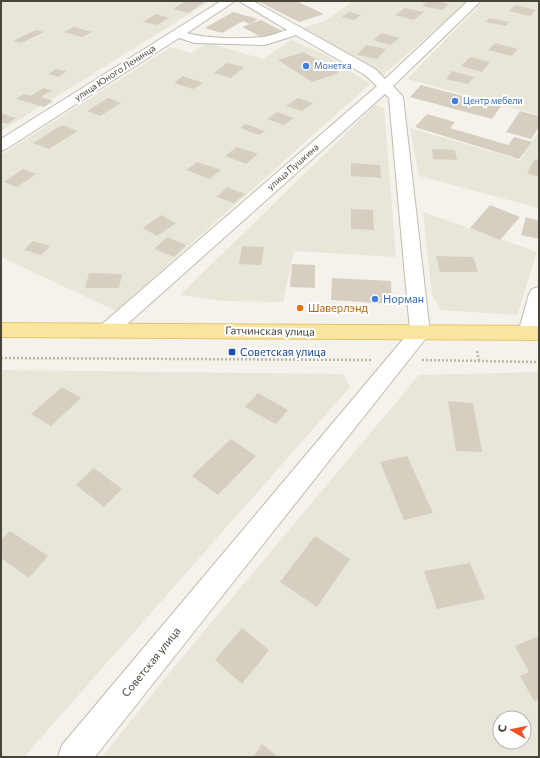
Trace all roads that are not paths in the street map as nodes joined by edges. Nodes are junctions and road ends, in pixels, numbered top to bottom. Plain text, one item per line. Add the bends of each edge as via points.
1 (229, 1) edge
2 (245, 1) edge
3 (475, 1) edge
4 (297, 31) junction
5 (176, 34) junction
6 (385, 86) junction
7 (1, 146) edge
8 (539, 294) edge
9 (1, 330) edge
10 (108, 330) junction
11 (420, 333) junction
12 (533, 333) edge
13 (74, 757) edge

1 - 5 street, улица Юного Ленинца
2 - 4 street
3 - 6 street, улица Пушкина
4 - 5 street via 265,41 195,39
4 - 6 street via 370,72
5 - 7 street, улица Юного Ленинца
6 - 10 street, улица Пушкина
6 - 11 street via 396,98
8 - 12 street
9 - 10 main road, Гатчинская улица
10 - 11 main road, Гатчинская улица
11 - 12 main road, Гатчинская улица
11 - 13 street, Советская улица

